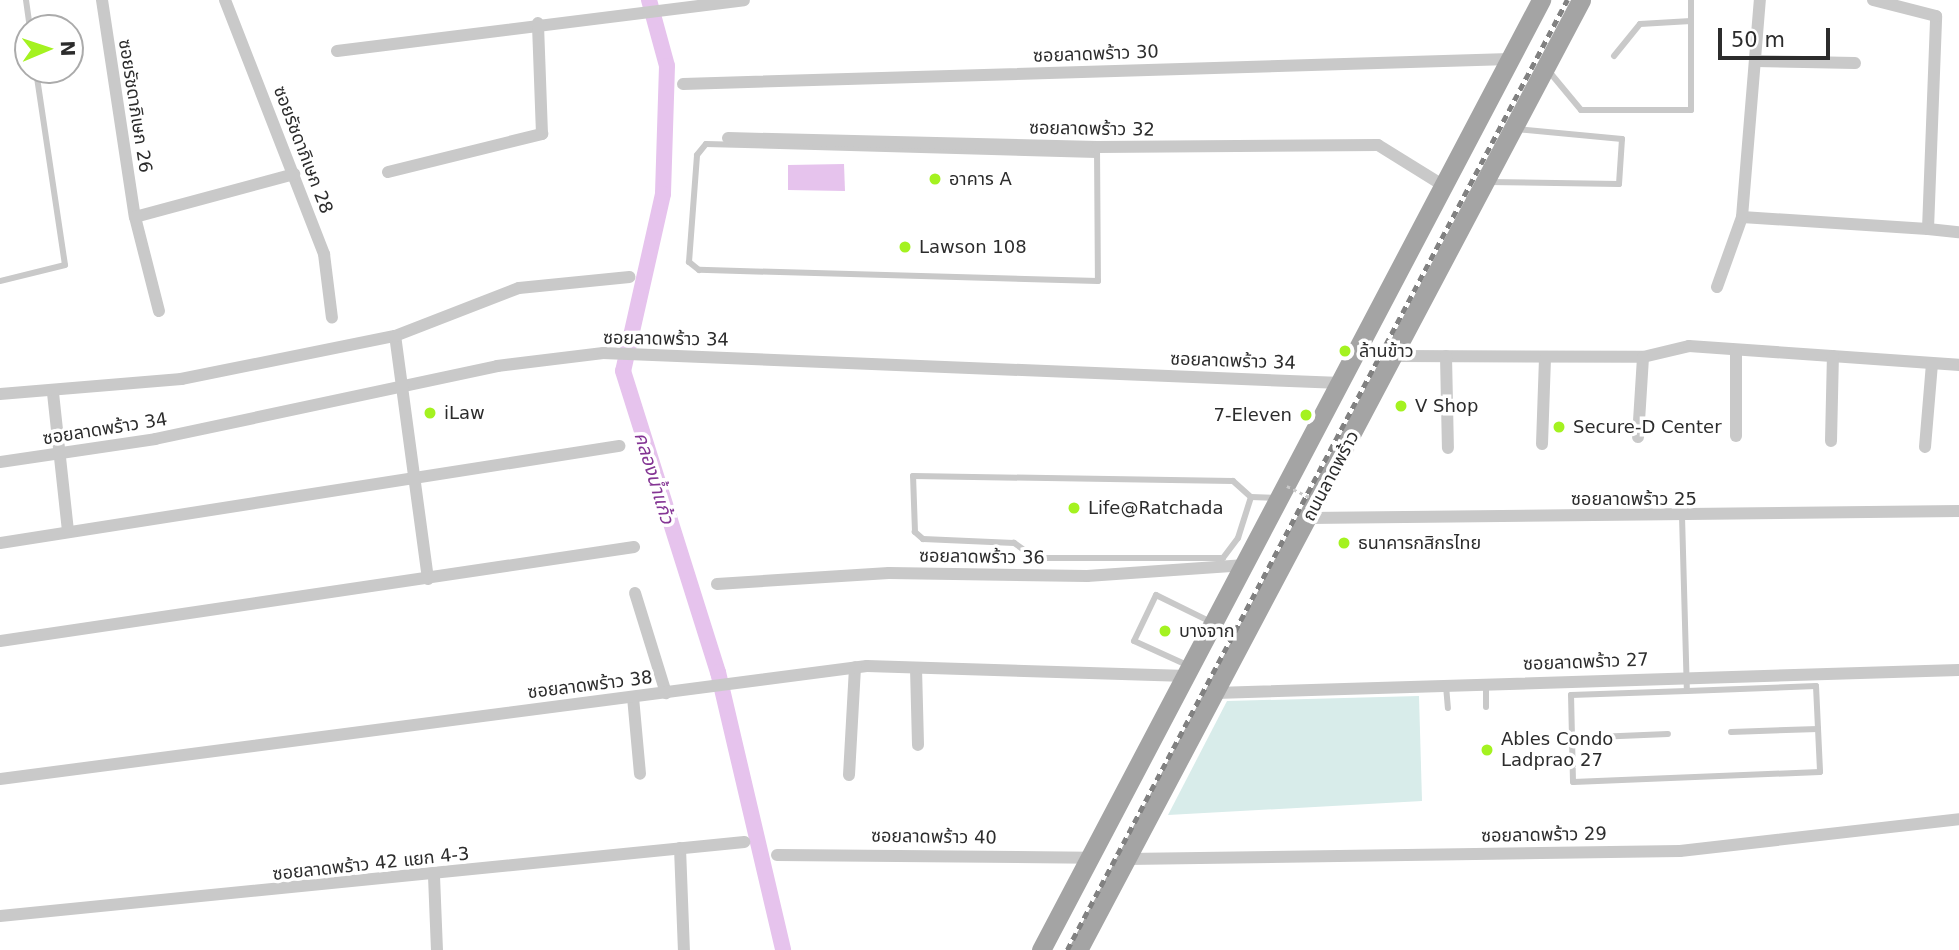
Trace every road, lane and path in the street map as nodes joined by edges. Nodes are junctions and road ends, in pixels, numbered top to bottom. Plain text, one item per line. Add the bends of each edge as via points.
1 (102, 0) edge
2 (225, 0) edge
3 (744, 0) edge
4 (1541, 0) edge
5 (1581, 0) edge
6 (1691, 0) edge
7 (1760, 0) edge
8 (1872, 0) edge
9 (1691, 21) junction
10 (538, 23) junction
11 (337, 51) dead end
12 (1614, 56) dead end
13 (1510, 59) junction
14 (1756, 61) junction
15 (1855, 63) dead end
16 (1546, 68) junction
17 (38, 84) edge
18 (683, 84) dead end
19 (1514, 128) junction
20 (728, 138) dead end
21 (1097, 151) junction
22 (388, 172) dead end
23 (294, 174) junction
24 (1485, 182) junction
25 (1444, 186) junction
26 (1742, 217) junction
27 (135, 218) junction
28 (1928, 229) junction
29 (1959, 232) edge
30 (629, 277) dead end
31 (0, 281) edge
32 (1717, 287) dead end
33 (159, 311) dead end
34 (332, 318) dead end
35 (394, 336) junction
36 (1736, 350) junction
37 (1394, 356) junction
38 (1446, 356) junction
39 (1833, 356) junction
40 (1643, 358) junction
41 (1545, 360) junction
42 (1932, 363) junction
43 (1959, 365) edge
44 (1341, 383) junction
45 (403, 390) junction
46 (53, 393) junction
47 (0, 394) edge
48 (1736, 436) dead end
49 (1638, 437) dead end
50 (1831, 441) dead end
51 (1542, 444) dead end
52 (619, 446) dead end
53 (1925, 447) dead end
54 (1448, 448) dead end
55 (60, 455) junction
56 (0, 462) edge
57 (415, 481) junction
58 (1284, 492) junction
59 (1251, 497) junction
60 (1325, 505) dead end
61 (1959, 511) edge
62 (1682, 516) junction
63 (1308, 518) junction
64 (68, 531) junction
65 (0, 543) edge
66 (634, 547) dead end
67 (1246, 565) junction
68 (428, 579) junction
69 (717, 584) dead end
70 (635, 593) dead end
71 (1215, 624) junction
72 (0, 641) edge
73 (855, 667) junction
74 (916, 668) junction
75 (1959, 670) edge
76 (1190, 672) junction
77 (1687, 676) junction
78 (1485, 682) junction
79 (1446, 684) junction
80 (1687, 691) junction
81 (666, 693) junction
82 (1214, 693) junction
83 (633, 697) junction
84 (1486, 707) dead end
85 (1448, 708) dead end
86 (1818, 729) junction
87 (1731, 732) dead end
88 (1668, 734) dead end
89 (1572, 738) junction
90 (918, 745) dead end
91 (640, 774) dead end
92 (849, 775) dead end
93 (0, 779) edge
94 (1959, 819) edge
95 (744, 842) dead end
96 (680, 848) junction
97 (777, 855) dead end
98 (1090, 858) junction
99 (1127, 859) junction
100 (434, 876) junction
101 (0, 916) edge
102 (437, 950) edge
103 (684, 950) edge
104 (1041, 950) edge
105 (1078, 950) edge

1 - 27 street, ซอยรัชดาภิเษก 26
2 - 23 street, ซอยรัชดาภิเษก 28
3 - 10 street
4 - 13 main road, ถนนลาดพร้าว
5 - 16 main road, ถนนลาดพร้าว
6 - 9 lane
7 - 14 street
8 - 28 street via 1936,16
9 - 12 lane via 1640,24
9 - 16 lane via 1691,110 1581,110
10 - 11 street
10 - 22 street via 542,134
13 - 18 street, ซอยลาดพร้าว 30
13 - 25 main road, ถนนลาดพร้าว
14 - 15 street
14 - 26 street
16 - 19 main road, ถนนลาดพร้าว
17 - 31 lane via 65,265
19 - 24 main road, ถนนลาดพร้าว
19 - 24 lane via 1541,136 1622,139 1619,184
20 - 21 street, ซอยลาดพร้าว 32
21 - 21 lane via 1098,281 699,270 689,262 697,155 706,144
21 - 25 street, ซอยลาดพร้าว 32 via 1378,145 1391,148
23 - 27 street
23 - 34 street, ซอยรัชดาภิเษก 28 via 324,254
24 - 37 main road, ถนนลาดพร้าว
25 - 44 main road, ถนนลาดพร้าว
26 - 28 street
26 - 32 street
27 - 33 street, ซอยรัชดาภิเษก 26
28 - 29 street
30 - 35 street via 519,288
35 - 45 street
35 - 46 street via 181,379
36 - 39 street
36 - 40 street via 1689,346
36 - 48 street
37 - 38 street
37 - 63 main road, ถนนลาดพร้าว
38 - 41 street
38 - 54 street
39 - 42 street
39 - 50 street
40 - 41 street
40 - 49 street
41 - 51 street
42 - 43 street
42 - 53 street
44 - 45 street, ซอยลาดพร้าว 34 via 603,353 497,366
44 - 58 main road, ถนนลาดพร้าว
45 - 55 street, ซอยลาดพร้าว 34
45 - 57 street
46 - 47 street
46 - 55 street
52 - 57 street
55 - 56 street, ซอยลาดพร้าว 34
55 - 64 street
57 - 64 street via 178,520
57 - 68 street
58 - 59 lane
58 - 60 path, bridge
58 - 67 main road, ถนนลาดพร้าว
59 - 59 lane via 1238,538 1223,558 1035,558 1014,544 923,539 915,532 913,476 1233,481
61 - 62 street, ซอยลาดพร้าว 25
62 - 63 street, ซอยลาดพร้าว 25
62 - 77 lane
63 - 82 main road, ถนนลาดพร้าว
64 - 65 street
66 - 68 street
67 - 69 street, ซอยลาดพร้าว 36 via 1087,576 889,573
67 - 71 main road, ถนนลาดพร้าว
68 - 72 street
70 - 81 street
71 - 76 main road, ถนนลาดพร้าว
71 - 76 lane via 1156,595 1134,641
73 - 74 street, ซอยลาดพร้าว 38
73 - 81 street, ซอยลาดพร้าว 38
73 - 92 street
74 - 76 street, ซอยลาดพร้าว 38
74 - 90 street
75 - 77 street, ซอยลาดพร้าว 27
76 - 98 main road, ถนนลาดพร้าว
77 - 78 street, ซอยลาดพร้าว 27
77 - 80 lane
78 - 79 street, ซอยลาดพร้าว 27
78 - 84 lane
79 - 82 street, ซอยลาดพร้าว 27
79 - 85 lane
80 - 86 lane via 1816,686
80 - 89 lane via 1571,695
81 - 83 street, ซอยลาดพร้าว 38
82 - 99 main road, ถนนลาดพร้าว
83 - 91 street
83 - 93 street, ซอยลาดพร้าว 38
86 - 87 lane
86 - 89 lane via 1819,772 1573,782
88 - 89 lane
94 - 99 street, ซอยลาดพร้าว 29 via 1680,851
95 - 96 street, ซอยลาดพร้าว 42 แยก 4-3
96 - 100 street, ซอยลาดพร้าว 42 แยก 4-3
96 - 103 street
97 - 98 street, ซอยลาดพร้าว 40
98 - 104 main road, ถนนลาดพร้าว
99 - 105 main road, ถนนลาดพร้าว
100 - 101 street, ซอยลาดพร้าว 42 แยก 4-3
100 - 102 street

